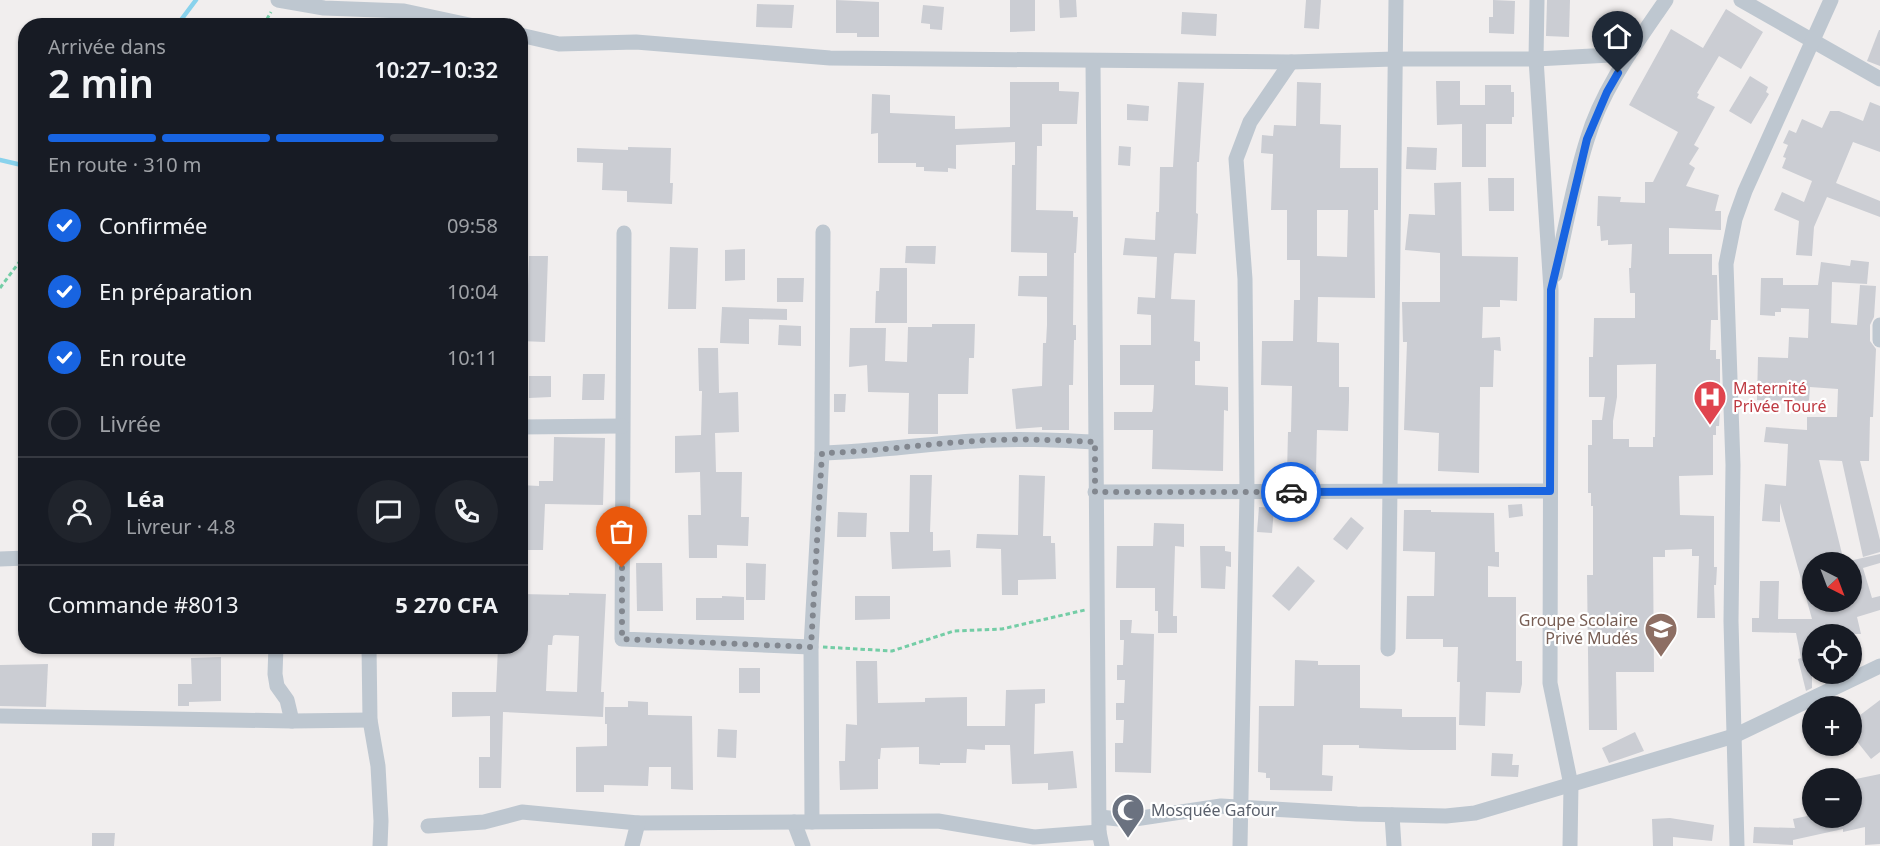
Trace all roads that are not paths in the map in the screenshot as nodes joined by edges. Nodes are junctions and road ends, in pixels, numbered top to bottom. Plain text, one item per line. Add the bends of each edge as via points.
1 (278, 0) edge
2 (1396, 0) edge
3 (1537, 0) edge
4 (1666, 0) edge
5 (1741, 0) edge
6 (1831, 0) edge
7 (357, 9) junction
8 (358, 18) edge
9 (437, 18) edge
10 (528, 37) edge
11 (1813, 42) junction
12 (1629, 54) junction
13 (1395, 59) junction
14 (1536, 59) junction
15 (1093, 61) junction
16 (1291, 62) junction
17 (1880, 79) edge
18 (823, 232) dead end
19 (624, 233) dead end
20 (1551, 290) junction
21 (1880, 325) edge
22 (1880, 340) edge
23 (622, 426) junction
24 (528, 428) edge
25 (1095, 442) junction
26 (822, 453) junction
27 (1550, 491) junction
28 (1095, 492) junction
29 (1247, 492) junction
30 (1389, 492) junction
31 (18, 558) edge
32 (0, 559) edge
33 (811, 647) junction
34 (1388, 649) dead end
35 (276, 654) edge
36 (369, 654) edge
37 (1880, 666) edge
38 (0, 716) edge
39 (370, 720) junction
40 (292, 721) junction
41 (1734, 736) junction
42 (1571, 785) junction
43 (1239, 807) junction
44 (1392, 815) junction
45 (794, 822) junction
46 (812, 822) junction
47 (638, 823) junction
48 (428, 826) dead end
49 (1100, 832) edge
50 (380, 846) edge
51 (632, 846) edge
52 (803, 846) edge
53 (1240, 846) edge
54 (1394, 846) edge
55 (1570, 846) edge
56 (1737, 846) edge

1 - 7 street
2 - 13 street
3 - 14 street
4 - 12 street
5 - 11 street
6 - 11 street
7 - 8 street
7 - 9 street via 404,11
10 - 15 street via 560,44 636,42 830,58
11 - 17 street
11 - 41 street via 1744,191 1726,264 1733,465
12 - 14 street
12 - 20 street via 1587,139
13 - 14 street
13 - 16 street
13 - 30 street
14 - 20 street
15 - 16 street
15 - 25 street
16 - 29 street via 1250,123 1236,159 1245,279
18 - 26 street
19 - 23 street
20 - 27 street
21 - 22 street
23 - 24 street
23 - 33 street via 622,639
25 - 26 street via 985,440
25 - 28 street
26 - 33 street
27 - 30 street
27 - 42 street via 1550,683
28 - 29 street
28 - 49 street
29 - 30 street
29 - 43 street
30 - 34 street
31 - 32 street
33 - 46 street
35 - 40 street via 277,686 287,700
36 - 39 street
37 - 41 street
38 - 40 street
39 - 40 street
39 - 50 street via 378,766
41 - 42 street
41 - 56 street
42 - 44 street via 1475,813
42 - 55 street
43 - 44 street
43 - 49 street via 1196,808 1128,820
43 - 53 street
44 - 54 street
45 - 46 street
45 - 47 street
45 - 52 street
46 - 49 street via 938,821 1034,837
47 - 48 street via 522,812 483,822
47 - 51 street

